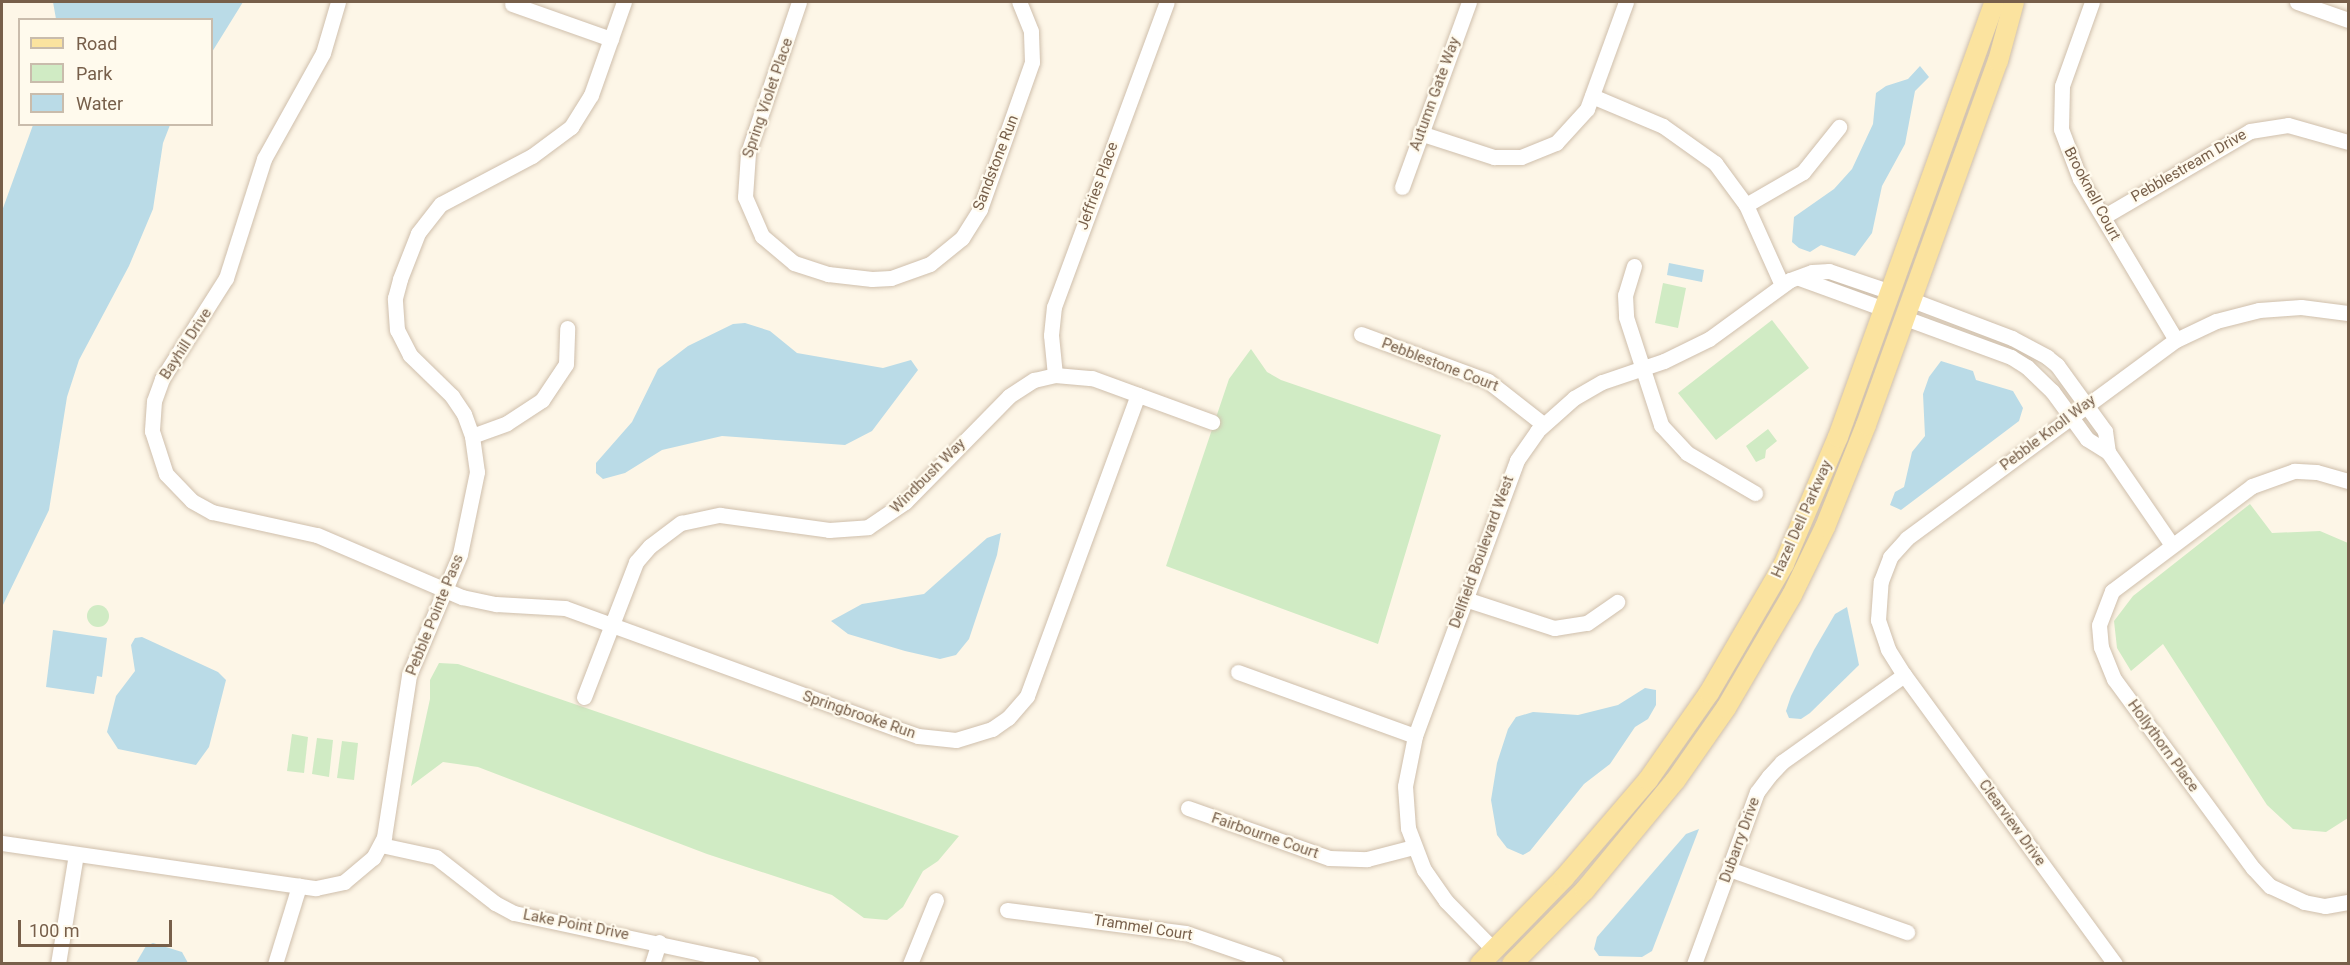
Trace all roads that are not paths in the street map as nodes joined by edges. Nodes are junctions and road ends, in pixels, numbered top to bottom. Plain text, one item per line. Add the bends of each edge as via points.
1 (338, 2) edge
2 (624, 2) edge
3 (799, 2) edge
4 (1019, 2) edge
5 (1167, 2) edge
6 (1469, 2) edge
7 (1626, 2) edge
8 (1995, 2) edge
9 (2014, 2) edge
10 (2092, 2) edge
11 (2297, 2) edge
12 (512, 4) dead end
13 (2328, 7) edge
14 (2349, 20) edge
15 (611, 39) junction
16 (1592, 96) junction
17 (1839, 127) dead end
18 (1420, 133) junction
19 (2349, 142) edge
20 (1402, 187) dead end
21 (1746, 205) junction
22 (2103, 217) junction
23 (1634, 266) dead end
24 (814, 271) joint
25 (1782, 285) junction
26 (1887, 301) junction
27 (1909, 309) junction
28 (2349, 313) edge
29 (567, 328) dead end
30 (1361, 334) dead end
31 (2176, 340) junction
32 (1641, 368) junction
33 (1055, 375) junction
34 (1138, 395) junction
35 (2087, 405) junction
36 (2070, 418) junction
37 (1212, 422) dead end
38 (1544, 424) junction
39 (472, 436) junction
40 (2108, 452) junction
41 (2349, 481) edge
42 (1755, 493) dead end
43 (2172, 545) junction
44 (445, 590) junction
45 (1465, 599) junction
46 (1617, 602) dead end
47 (610, 625) junction
48 (1238, 672) dead end
49 (1907, 679) junction
50 (584, 697) dead end
51 (1414, 736) junction
52 (1188, 808) dead end
53 (2, 843) edge
54 (381, 845) junction
55 (1413, 847) junction
56 (76, 854) junction
57 (1729, 869) junction
58 (299, 886) junction
59 (936, 900) dead end
60 (2345, 903) edge
61 (1007, 910) dead end
62 (1907, 932) dead end
63 (659, 942) junction
64 (1487, 957) edge
65 (58, 963) edge
66 (274, 963) edge
67 (652, 963) edge
68 (752, 963) edge
69 (910, 963) edge
70 (1276, 963) edge
71 (1512, 963) edge
72 (1694, 963) edge
73 (2115, 963) edge

1 - 44 street, Bayhill Drive via 323,53 264,159 226,278 162,379 154,401 152,431 166,474 192,501 212,512 317,535
2 - 15 street, Pebble Pointe Pass
3 - 24 street, Spring Violet Place via 748,153 745,197 762,236 794,263
4 - 24 street, Sandstone Run via 1031,31 1032,62 980,209 962,238 930,264 891,278
5 - 33 street, Jeffries Place via 1054,307 1051,335
6 - 18 street, Autumn Gate Way
7 - 16 street
8 - 26 main road, Hazel Dell Parkway
9 - 27 main road, Hazel Dell Parkway via 1998,61
10 - 22 street, Brooknell Court via 2062,86 2059,118 2067,152
11 - 13 street
12 - 15 street
13 - 14 street
15 - 39 street, Pebble Pointe Pass via 591,95 571,127 540,152 441,204 426,221 409,252 395,298 397,330 410,355 452,396
16 - 18 street via 1564,137 1521,157 1482,156
16 - 21 street via 1664,126 1700,149 1728,178
17 - 21 street via 1803,172
18 - 20 street, Autumn Gate Way
19 - 22 street, Pebblestream Drive via 2299,126 2260,128 2235,137
21 - 25 street
22 - 31 street, Brooknell Court
23 - 32 street via 1624,307
25 - 26 street, Dellfield Boulevard West via 1812,272 1829,271
25 - 32 street, Dellfield Boulevard West via 1708,339
26 - 64 main road, Hazel Dell Parkway via 1808,509 1784,564 1737,647 1694,716 1630,802
27 - 35 street via 2012,338 2047,357
27 - 36 street via 2011,357 2052,391
27 - 71 main road, Hazel Dell Parkway via 1825,527 1753,665 1642,824 1585,890
28 - 31 street, Pebble Knoll Way via 2301,307 2259,310 2216,321
29 - 39 street via 566,364 542,400 507,423
30 - 38 street, Pebblestone Court via 1488,381
31 - 35 street, Pebble Knoll Way
32 - 38 street, Dellfield Boulevard West via 1592,387
32 - 42 street via 1656,414 1672,441
33 - 34 street, Windbush Way via 1092,378
33 - 47 street, Windbush Way via 1034,380 1009,396 905,502 868,527 829,530 720,515 681,523 636,562
34 - 37 street, Windbush Way
34 - 47 street, Springbrooke Run via 1027,696 992,729 956,740 918,736
35 - 36 street, Pebble Knoll Way
35 - 40 street via 2105,431
36 - 40 street via 2087,439
36 - 49 street, Pebble Knoll Way via 1906,538 1890,557 1878,591 1878,620 1888,649
38 - 45 street, Dellfield Boulevard West via 1510,475
39 - 44 street, Pebble Pointe Pass via 476,454 474,490 460,554
40 - 43 street
41 - 43 street, Hollythorn Place via 2294,471 2264,480
43 - 60 street, Hollythorn Place via 2112,591 2103,607 2099,625 2101,647 2114,679 2270,886 2304,902 2325,906
44 - 47 street, Springbrooke Run via 479,602 556,606
44 - 54 street, Pebble Pointe Pass via 409,675
45 - 46 street via 1554,628 1581,625
45 - 51 street, Dellfield Boulevard West
47 - 50 street, Windbush Way
48 - 51 street
49 - 57 street, Dubarry Drive via 1782,762 1757,792
49 - 73 street, Clearview Drive
51 - 55 street, Dellfield Boulevard West via 1405,786
52 - 55 street, Fairbourne Court via 1329,858 1367,859
53 - 56 street, Pebble Pointe Pass
54 - 58 street, Pebble Pointe Pass via 365,868 344,882 323,888
54 - 63 street, Lake Point Drive via 436,857 514,913
55 - 64 street, Dellfield Boulevard West via 1437,890
56 - 58 street, Pebble Pointe Pass
56 - 65 street
57 - 62 street
57 - 72 street, Dubarry Drive
58 - 66 street
59 - 69 street
61 - 70 street, Trammel Court via 1186,933
63 - 67 street
63 - 68 street, Lake Point Drive

